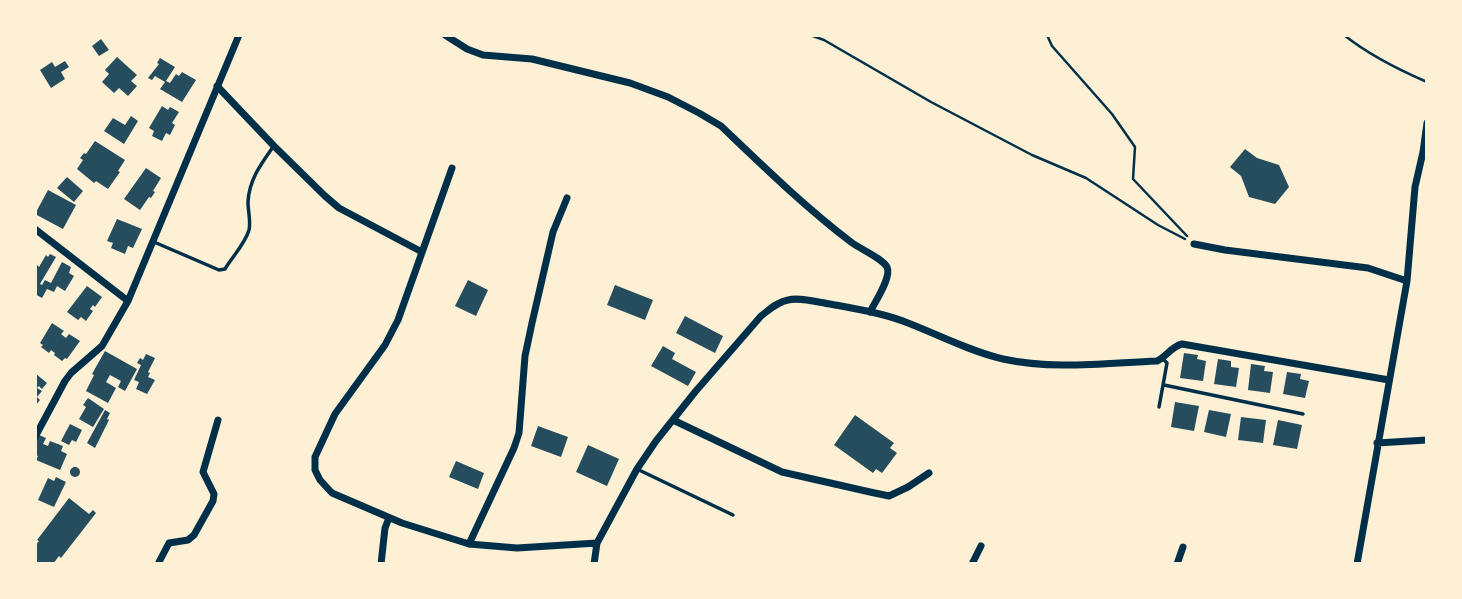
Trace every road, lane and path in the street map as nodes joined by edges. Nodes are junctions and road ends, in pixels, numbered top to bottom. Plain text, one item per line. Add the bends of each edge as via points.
1 (239, 35) edge
2 (445, 35) edge
3 (810, 35) edge
4 (1047, 35) edge
5 (1344, 35) edge
6 (1427, 82) edge
7 (217, 86) junction
8 (1427, 123) edge
9 (274, 146) junction
10 (452, 169) dead end
11 (567, 198) dead end
12 (35, 229) edge
13 (152, 242) junction
14 (1194, 244) junction
15 (422, 252) junction
16 (1407, 281) junction
17 (128, 300) junction
18 (870, 312) junction
19 (1162, 358) junction
20 (1389, 380) junction
21 (1164, 385) junction
22 (1159, 407) dead end
23 (1303, 414) dead end
24 (218, 420) dead end
25 (673, 420) junction
26 (35, 437) edge
27 (1427, 440) edge
28 (1377, 443) junction
29 (637, 469) junction
30 (929, 473) dead end
31 (733, 515) dead end
32 (389, 518) junction
33 (597, 543) junction
34 (469, 544) junction
35 (981, 546) dead end
36 (1183, 547) dead end
37 (158, 564) edge
38 (381, 564) edge
39 (594, 564) edge
40 (972, 564) edge
41 (1177, 564) edge
42 (1357, 564) edge

1 - 7 street
2 - 18 street via 483,55 544,61 630,83 721,126 837,232 885,264 886,282
3 - 14 path via 1032,155 1086,178
4 - 14 path via 1135,148 1133,179
5 - 6 path via 1366,52
7 - 9 street
7 - 13 street
8 - 16 street via 1415,187
9 - 13 lane via 249,190 247,236 225,269
9 - 15 street via 339,208
10 - 15 street
11 - 34 street via 553,232 525,356 519,433
12 - 17 street
13 - 17 street
14 - 16 street via 1368,268
15 - 32 street via 386,345 335,414 315,457 320,481 332,493
16 - 20 street
17 - 26 street via 102,346 65,381
18 - 19 street via 1002,359 1058,365
18 - 25 street via 788,299 773,306
19 - 20 street via 1182,344
19 - 21 lane via 1167,363
20 - 28 street
21 - 22 lane
21 - 23 lane
24 - 37 street via 203,472 214,501 194,535 169,542
25 - 29 street
25 - 30 street via 782,472 889,496
27 - 28 street
28 - 42 street
29 - 31 lane
29 - 33 street
32 - 34 street
32 - 38 street
33 - 34 street via 517,548
33 - 39 street
35 - 40 street
36 - 41 street

